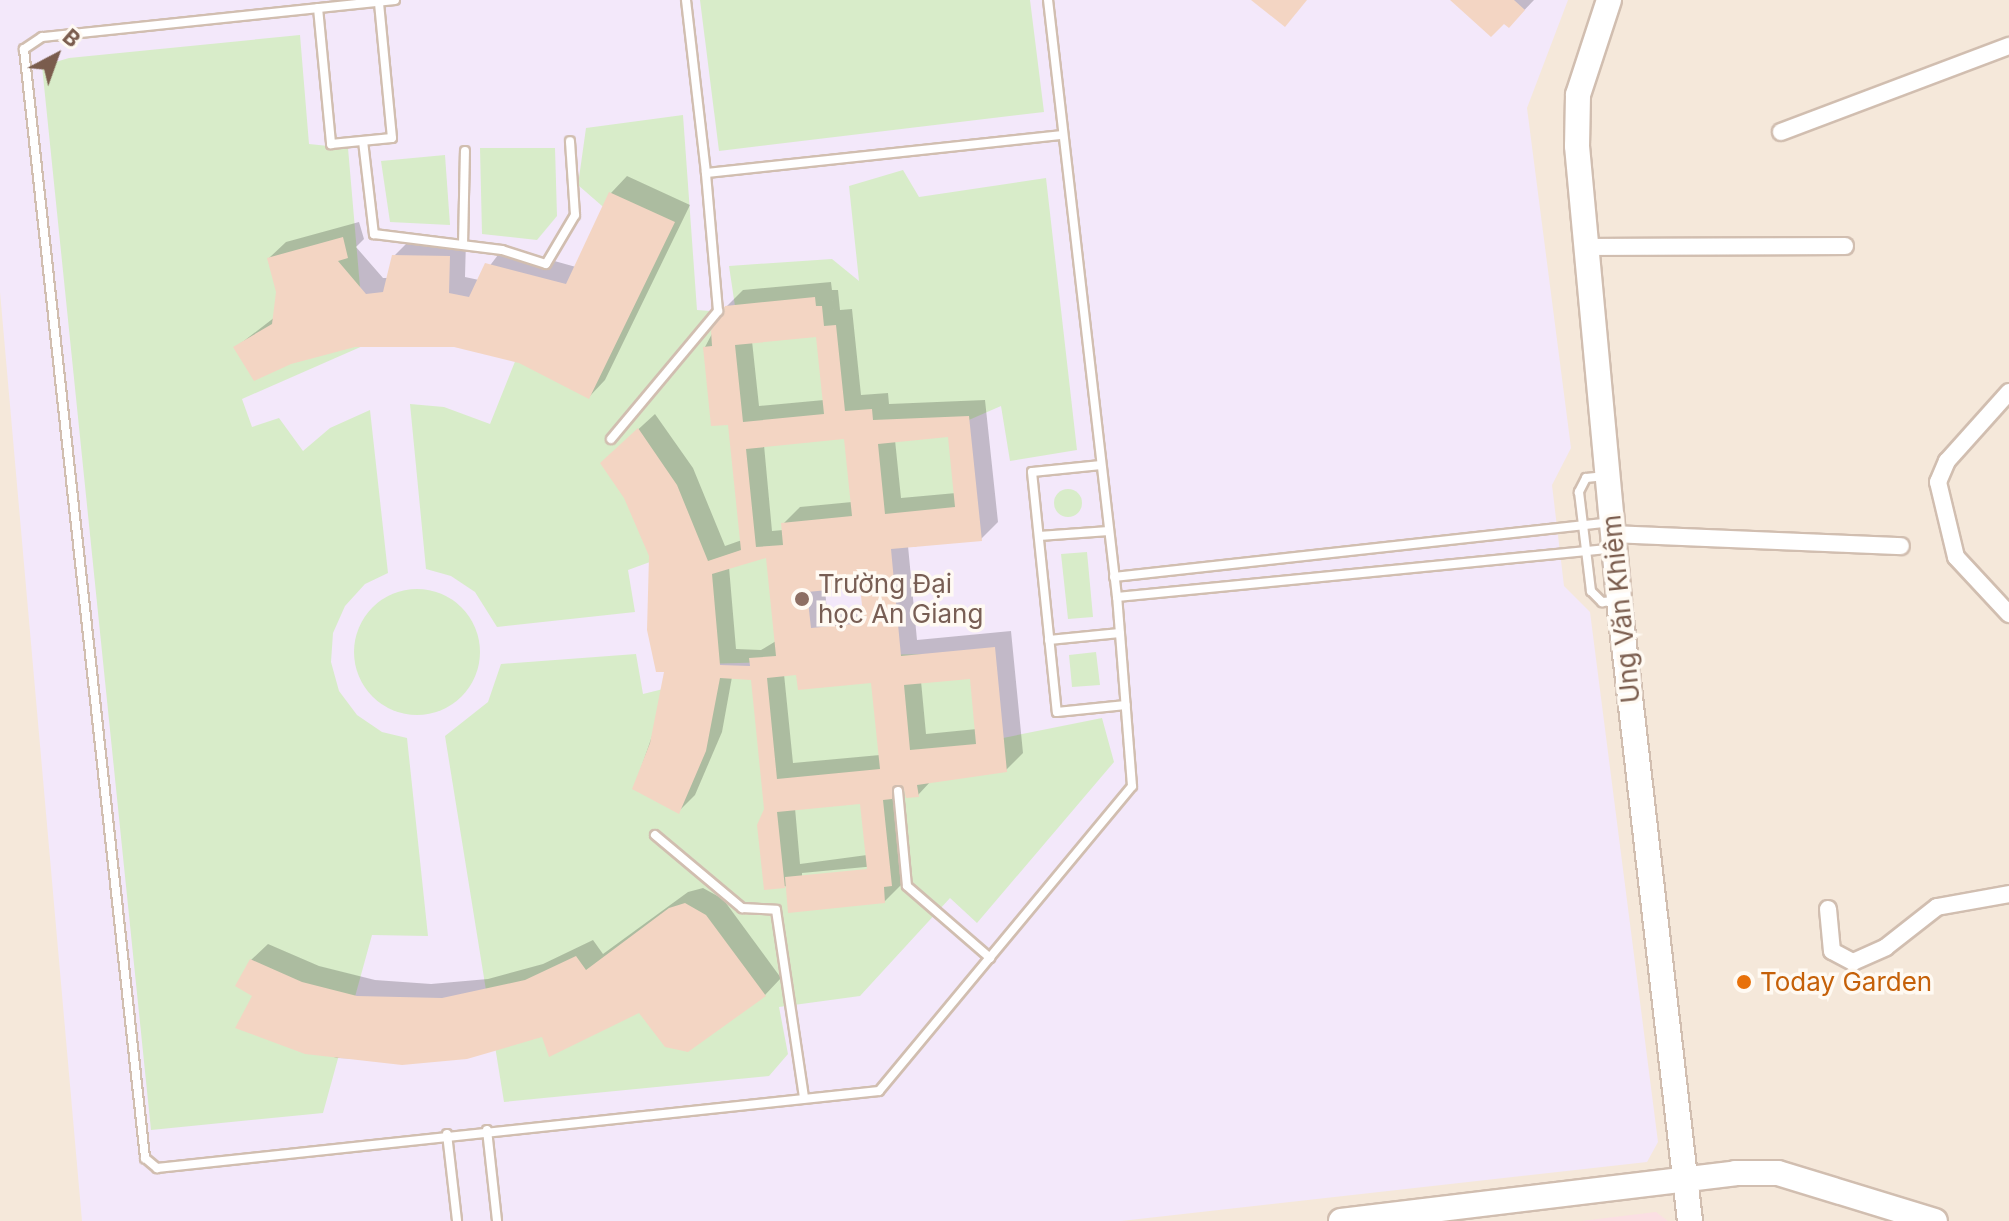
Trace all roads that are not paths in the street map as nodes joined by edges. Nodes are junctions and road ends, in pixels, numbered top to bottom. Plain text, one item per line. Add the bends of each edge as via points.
1 (395, 0) edge
2 (686, 0) edge
3 (1048, 0) edge
4 (1609, 0) edge
5 (379, 2) edge
6 (318, 8) junction
7 (2009, 46) edge
8 (1781, 132) dead end
9 (1061, 135) junction
10 (363, 141) junction
11 (570, 141) dead end
12 (465, 151) dead end
13 (706, 173) junction
14 (463, 245) junction
15 (1845, 246) dead end
16 (1587, 247) junction
17 (2009, 392) edge
18 (611, 439) dead end
19 (1101, 465) junction
20 (1607, 476) junction
21 (1583, 525) junction
22 (1109, 531) junction
23 (1613, 535) junction
24 (1039, 536) junction
25 (1901, 546) dead end
26 (1586, 552) junction
27 (1114, 577) junction
28 (1117, 597) junction
29 (1619, 601) junction
30 (2009, 614) edge
31 (1120, 633) junction
32 (1049, 640) junction
33 (1126, 705) junction
34 (898, 791) dead end
35 (655, 835) dead end
36 (2009, 894) edge
37 (1828, 909) dead end
38 (990, 958) junction
39 (804, 1098) junction
40 (487, 1130) junction
41 (447, 1134) junction
42 (1684, 1177) junction
43 (457, 1221) edge
44 (497, 1221) edge
45 (1341, 1221) edge
46 (1690, 1221) edge
47 (1935, 1221) edge

1 - 5 lane
2 - 13 lane
3 - 9 lane
4 - 16 street, Ung Văn Khiêm via 1578,95
5 - 6 lane
5 - 10 lane via 392,138
6 - 10 lane via 331,144
6 - 41 lane via 42,37 24,49 145,1158 157,1168
7 - 8 street
9 - 13 lane
9 - 19 lane
10 - 14 lane via 374,234
11 - 14 lane via 575,215 546,264
12 - 14 lane
13 - 18 lane via 718,311
15 - 16 street
16 - 20 street, Ung Văn Khiêm
17 - 30 street via 1947,461 1938,482 1956,557
19 - 22 lane
19 - 24 lane via 1032,472
20 - 21 lane via 1586,478 1579,492
20 - 23 street, Ung Văn Khiêm
21 - 23 lane
21 - 26 lane
21 - 27 lane
22 - 24 lane
22 - 27 lane
23 - 25 street
23 - 26 lane
23 - 29 street, Ung Văn Khiêm
24 - 32 lane
26 - 28 lane
26 - 29 lane via 1591,591 1602,602
27 - 28 lane
28 - 31 lane
29 - 42 street, Ung Văn Khiêm
31 - 32 lane
31 - 33 lane
32 - 33 lane via 1057,712
33 - 38 lane via 1132,786
34 - 38 lane via 907,886
35 - 39 lane via 742,908 776,910
36 - 37 street via 1937,907 1886,947 1853,962 1832,951
38 - 39 lane via 879,1091
39 - 40 lane
40 - 41 lane
40 - 44 lane
41 - 43 lane
42 - 45 street
42 - 46 street, Ung Văn Khiêm
42 - 47 street via 1778,1173

